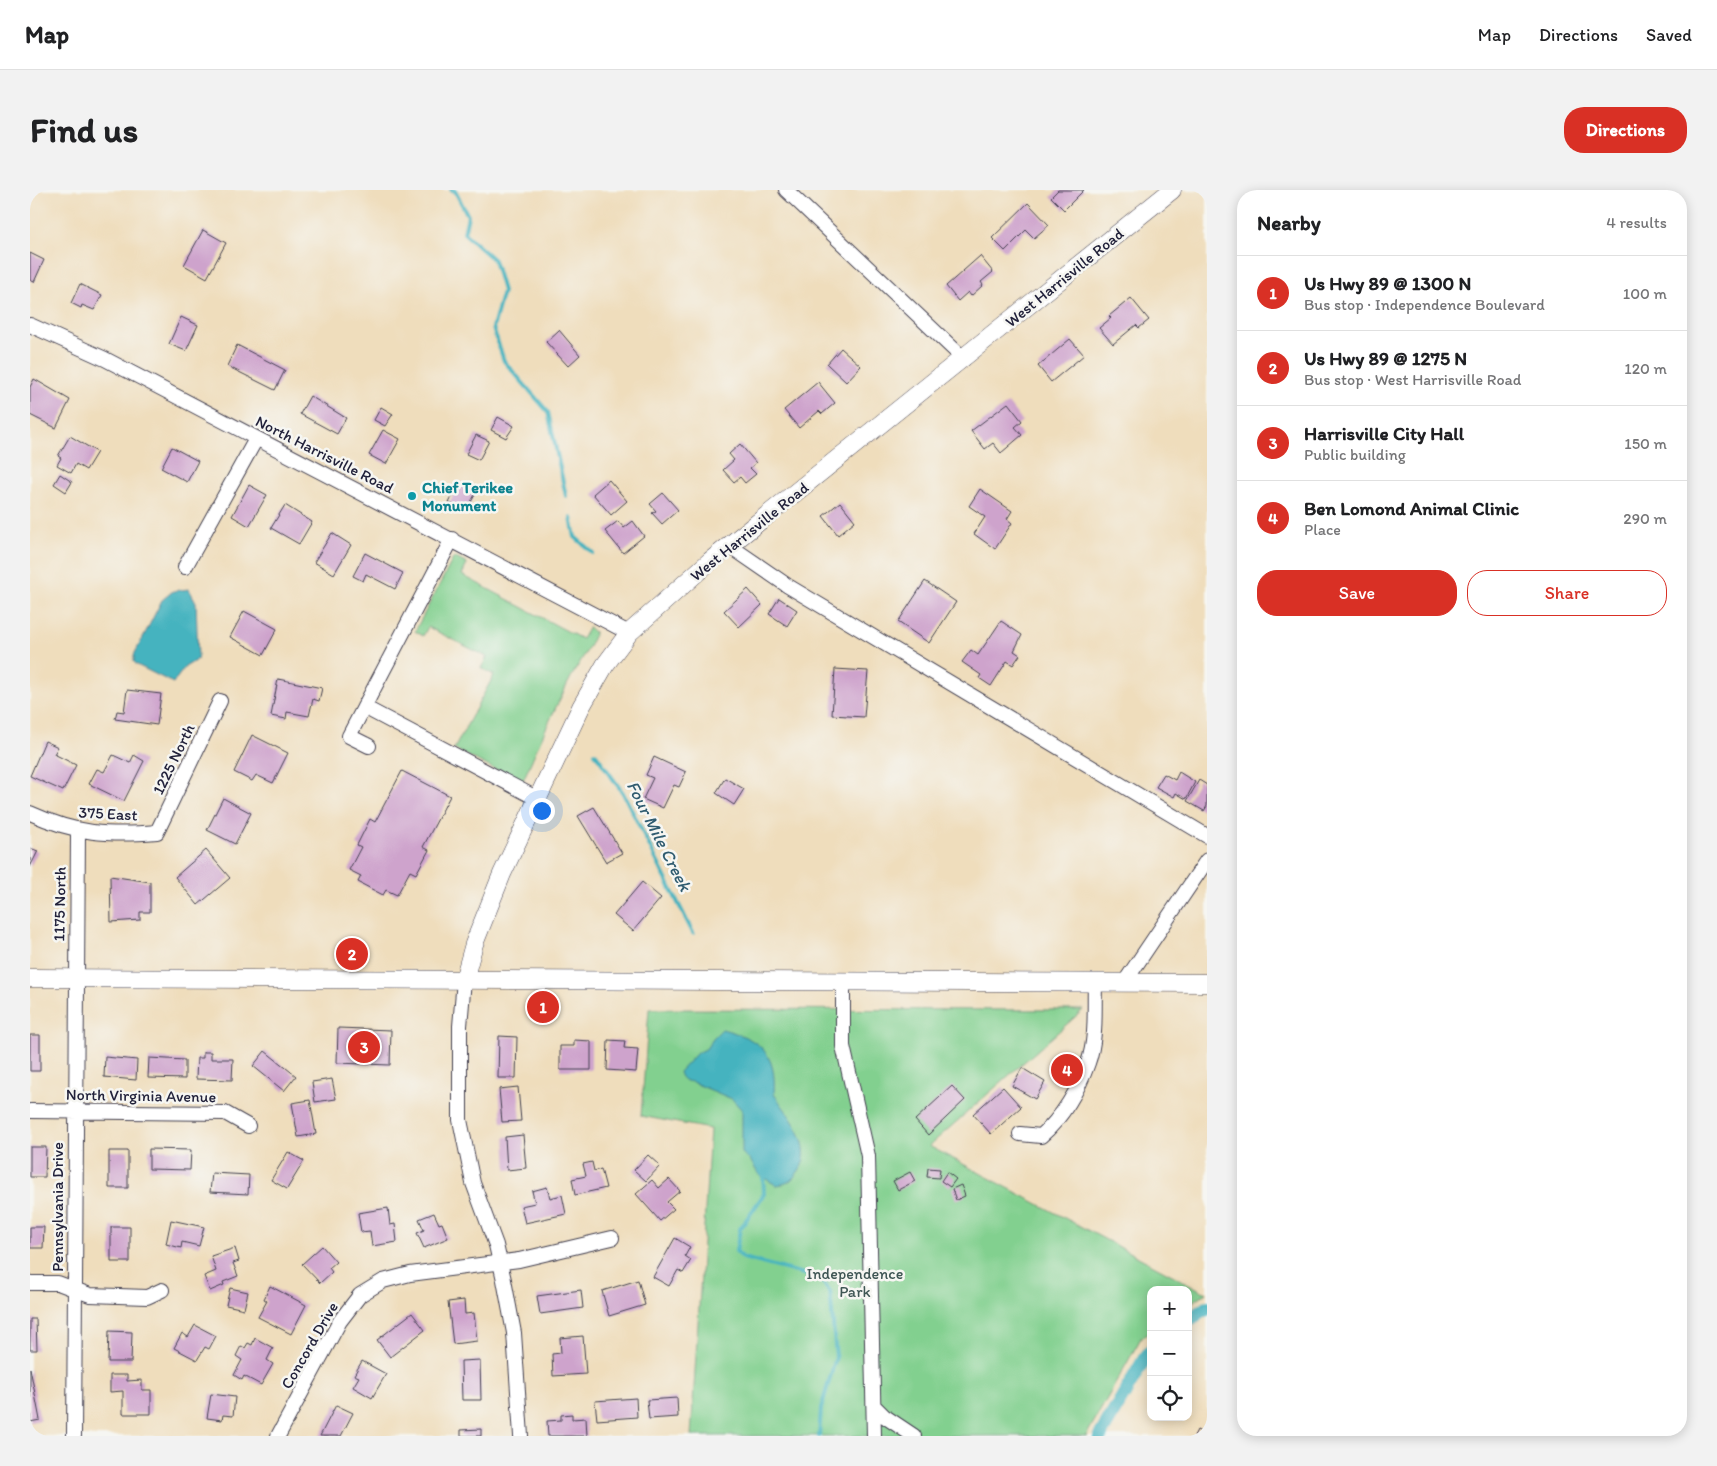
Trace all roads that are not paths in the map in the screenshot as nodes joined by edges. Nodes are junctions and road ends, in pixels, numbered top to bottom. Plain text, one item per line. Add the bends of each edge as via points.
1 (786, 190) edge
2 (1172, 190) edge
3 (30, 325) edge
4 (964, 359) junction
5 (256, 438) junction
6 (452, 539) junction
7 (730, 546) junction
8 (185, 567) dead end
9 (630, 633) junction
10 (220, 701) dead end
11 (364, 707) junction
12 (369, 746) dead end
13 (538, 798) junction
14 (30, 814) edge
15 (78, 831) junction
16 (157, 832) joint
17 (1207, 836) edge
18 (1207, 860) edge
19 (30, 978) edge
20 (75, 978) junction
21 (464, 980) junction
22 (843, 982) junction
23 (1095, 982) junction
24 (1124, 983) junction
25 (1207, 983) edge
26 (30, 1111) edge
27 (75, 1111) junction
28 (248, 1126) dead end
29 (1020, 1134) dead end
30 (612, 1238) dead end
31 (500, 1263) junction
32 (30, 1283) edge
33 (75, 1289) junction
34 (162, 1290) dead end
35 (875, 1407) junction
36 (74, 1436) edge
37 (278, 1436) edge
38 (522, 1436) edge
39 (874, 1436) edge
40 (914, 1436) edge

1 - 4 street
2 - 4 main road, West Harrisville Road
3 - 5 street, North Harrisville Road via 105,359
4 - 7 main road, West Harrisville Road
5 - 6 street, North Harrisville Road
5 - 8 street
6 - 9 street, North Harrisville Road
6 - 11 street
7 - 9 main road, West Harrisville Road
7 - 17 street via 788,586
9 - 13 main road, West Harrisville Road via 605,664 581,707
10 - 16 street, 1225 North
11 - 12 street via 349,736
11 - 13 street
13 - 21 main road, West Harrisville Road via 502,874 474,944
14 - 15 street, 375 East
15 - 16 street, 375 East via 118,835
15 - 20 street, 1175 North
18 - 24 street
19 - 20 main road
20 - 21 main road
20 - 27 street, Pennsylvania Drive
21 - 22 main road
21 - 31 street via 460,1026 460,1120 473,1183
22 - 23 main road
22 - 35 street via 843,1046 868,1156
23 - 24 main road
23 - 29 street via 1088,1062 1057,1122 1041,1136
24 - 25 main road
26 - 27 street, North Virginia Avenue
27 - 28 street, North Virginia Avenue via 225,1113
27 - 33 street, Pennsylvania Drive
30 - 31 street, Concord Drive
31 - 37 street, Concord Drive via 410,1274 383,1281 360,1295 340,1321
31 - 38 street via 514,1333
32 - 33 street via 58,1283
33 - 34 street via 90,1296 147,1297
33 - 36 street, Pennsylvania Drive
35 - 39 street
35 - 40 street

